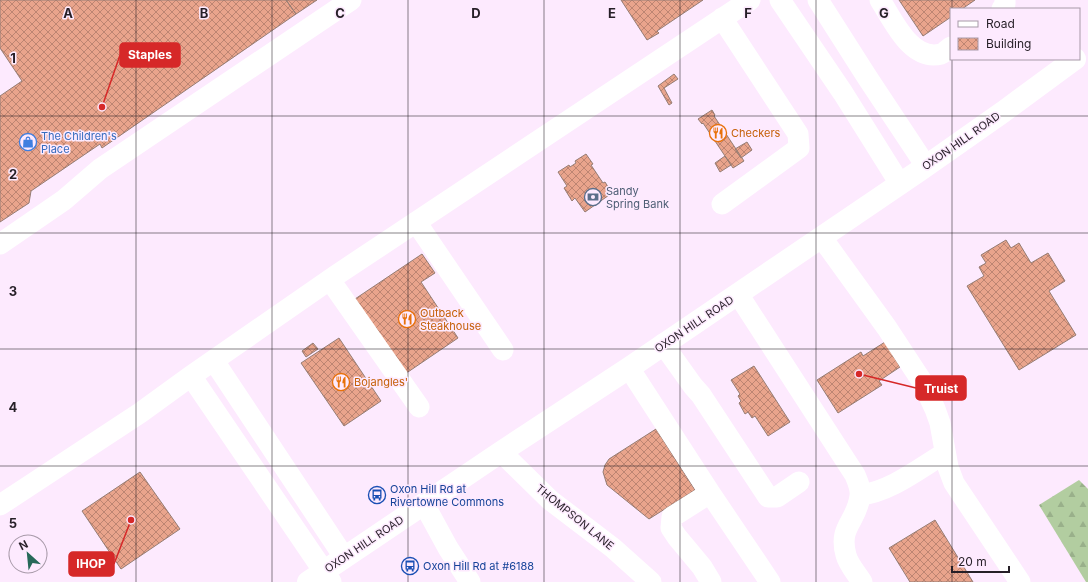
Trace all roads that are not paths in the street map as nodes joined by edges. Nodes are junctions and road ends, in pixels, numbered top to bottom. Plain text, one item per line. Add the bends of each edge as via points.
1 (351, 0) edge
2 (750, 0) edge
3 (780, 0) edge
4 (818, 0) edge
5 (880, 0) edge
6 (722, 18) junction
7 (950, 48) edge
8 (1088, 49) edge
9 (1080, 55) edge
10 (1074, 60) edge
11 (926, 166) junction
12 (900, 184) junction
13 (722, 204) dead end
14 (416, 222) junction
15 (822, 238) junction
16 (0, 244) edge
17 (330, 280) junction
18 (738, 294) junction
19 (664, 344) junction
20 (503, 350) dead end
21 (214, 361) junction
22 (629, 368) junction
23 (191, 376) junction
24 (418, 407) dead end
25 (501, 452) junction
26 (945, 453) junction
27 (799, 482) dead end
28 (710, 494) junction
29 (860, 495) junction
30 (424, 504) junction
31 (0, 505) edge
32 (344, 557) junction
33 (321, 579) edge
34 (470, 582) edge
35 (651, 582) edge
36 (711, 582) edge
37 (770, 582) edge
38 (862, 582) edge
39 (1020, 582) edge

1 - 16 street via 100,169 64,200
2 - 6 street
3 - 12 street
4 - 11 street
5 - 7 street via 904,38 914,48 929,55 942,54
6 - 13 street via 798,134 799,148
6 - 14 street
8 - 9 main road
10 - 11 main road, OXON HILL ROAD
11 - 12 main road, OXON HILL ROAD
12 - 15 main road, OXON HILL ROAD
14 - 17 street
14 - 20 street
15 - 18 main road, OXON HILL ROAD
15 - 26 street via 923,383 938,416
17 - 21 street
17 - 24 street
18 - 19 main road, OXON HILL ROAD
18 - 29 street via 855,475
19 - 22 main road, OXON HILL ROAD
19 - 27 street via 768,497 777,497
21 - 23 street
21 - 32 street
22 - 25 main road, OXON HILL ROAD
22 - 28 street
23 - 31 street via 140,414
23 - 33 street
25 - 30 main road, OXON HILL ROAD
25 - 35 street, THOMPSON LANE via 550,500 613,548
26 - 29 street via 885,489
26 - 39 street via 954,483
28 - 36 street via 672,517 671,528
28 - 37 street
29 - 38 street via 853,519 843,537 846,557
30 - 32 main road, OXON HILL ROAD
30 - 34 street
32 - 33 main road, OXON HILL ROAD

